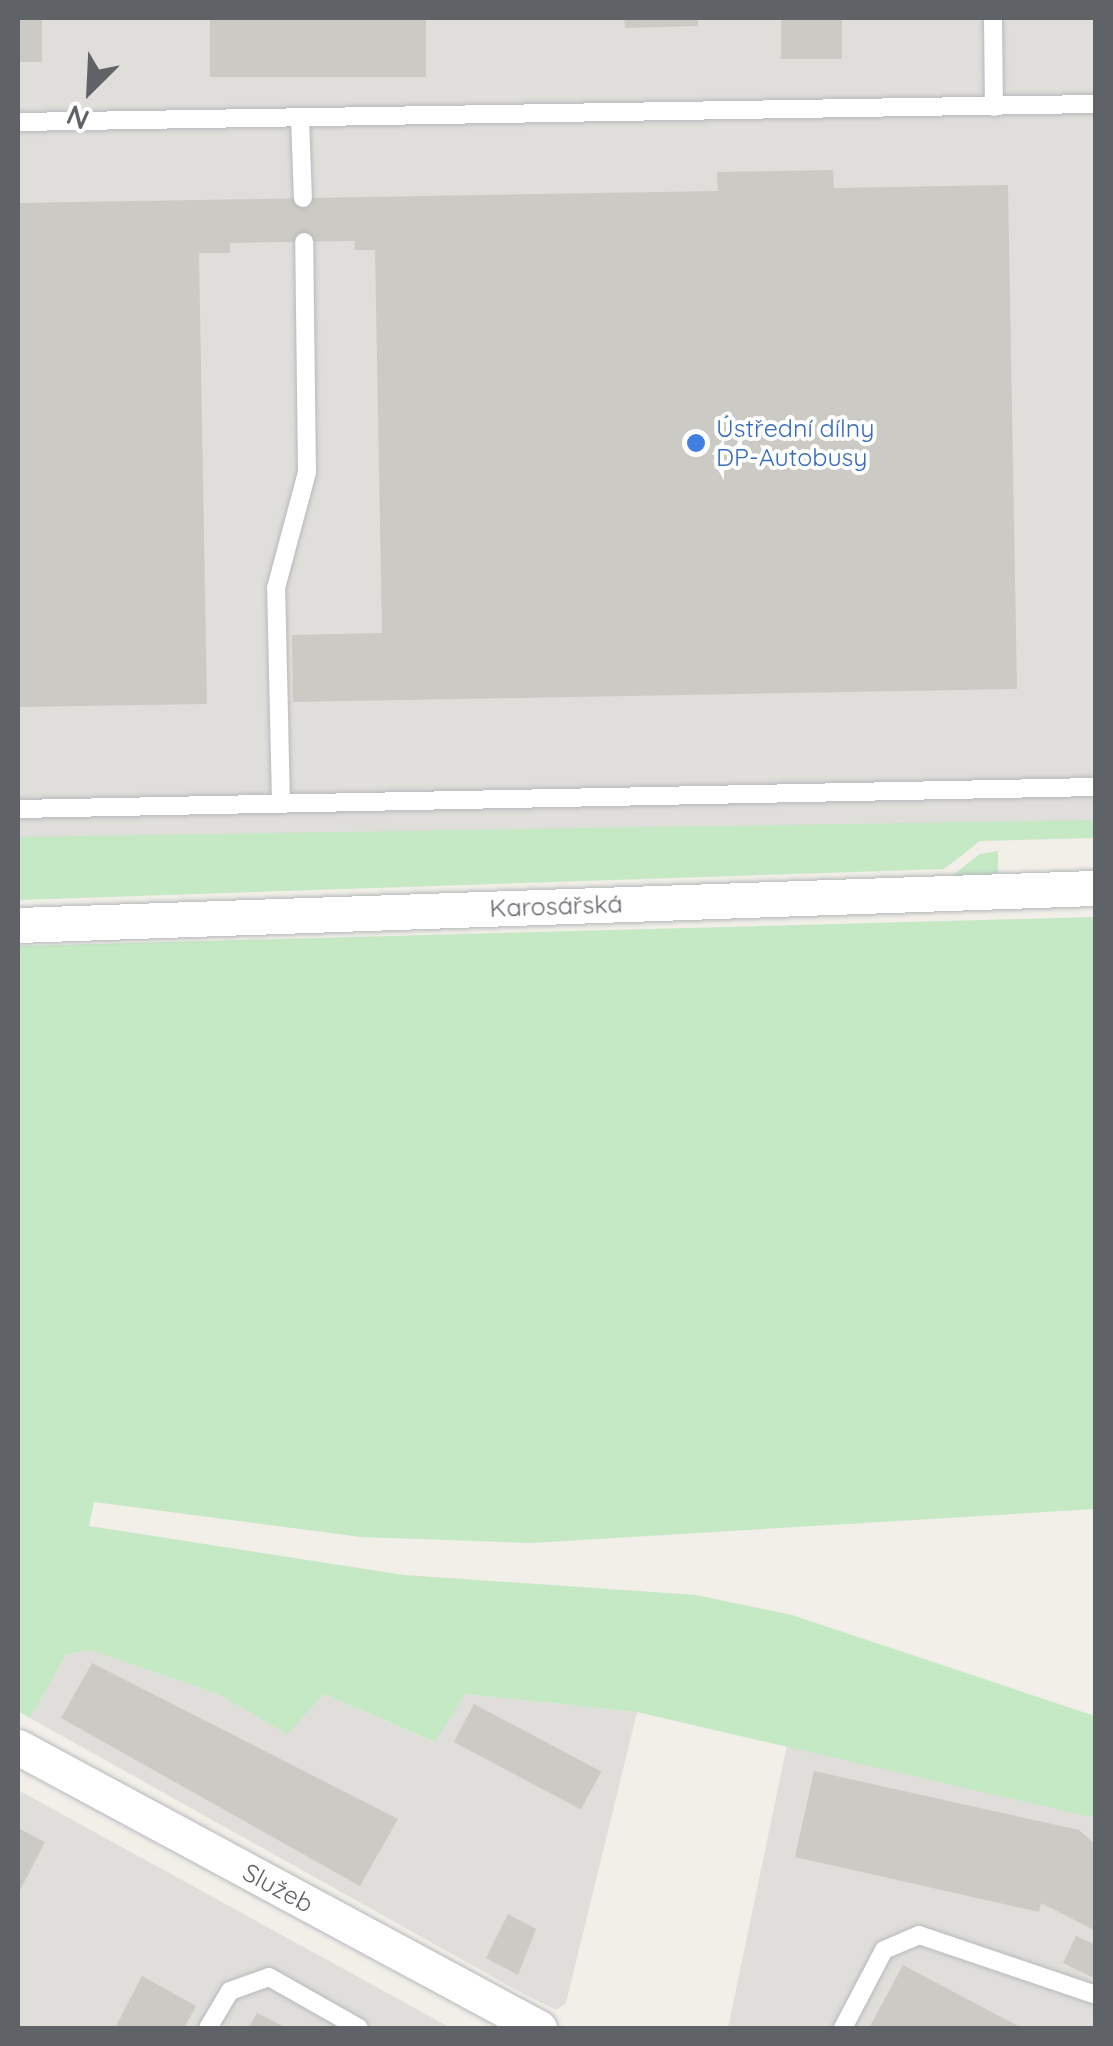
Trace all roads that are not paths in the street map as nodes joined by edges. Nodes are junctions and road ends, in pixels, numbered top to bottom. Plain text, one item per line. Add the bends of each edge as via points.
1 (992, 18) edge
2 (1096, 104) edge
3 (994, 107) junction
4 (300, 118) junction
5 (18, 122) edge
6 (303, 198) dead end
7 (304, 242) dead end
8 (1096, 787) edge
9 (281, 804) junction
10 (18, 809) edge
11 (1096, 888) edge
12 (18, 925) edge
13 (18, 1746) edge
14 (1096, 1994) edge
15 (208, 2028) edge
16 (359, 2028) edge
17 (538, 2028) edge
18 (843, 2028) edge

1 - 3 lane
2 - 3 lane
3 - 4 lane
4 - 5 lane
4 - 6 lane
7 - 9 lane via 307,472 276,588
8 - 9 lane
9 - 10 lane
11 - 12 street, Karosářská
13 - 17 street, Služeb
14 - 18 lane via 920,1935 884,1950
15 - 16 lane via 230,1991 268,1977

